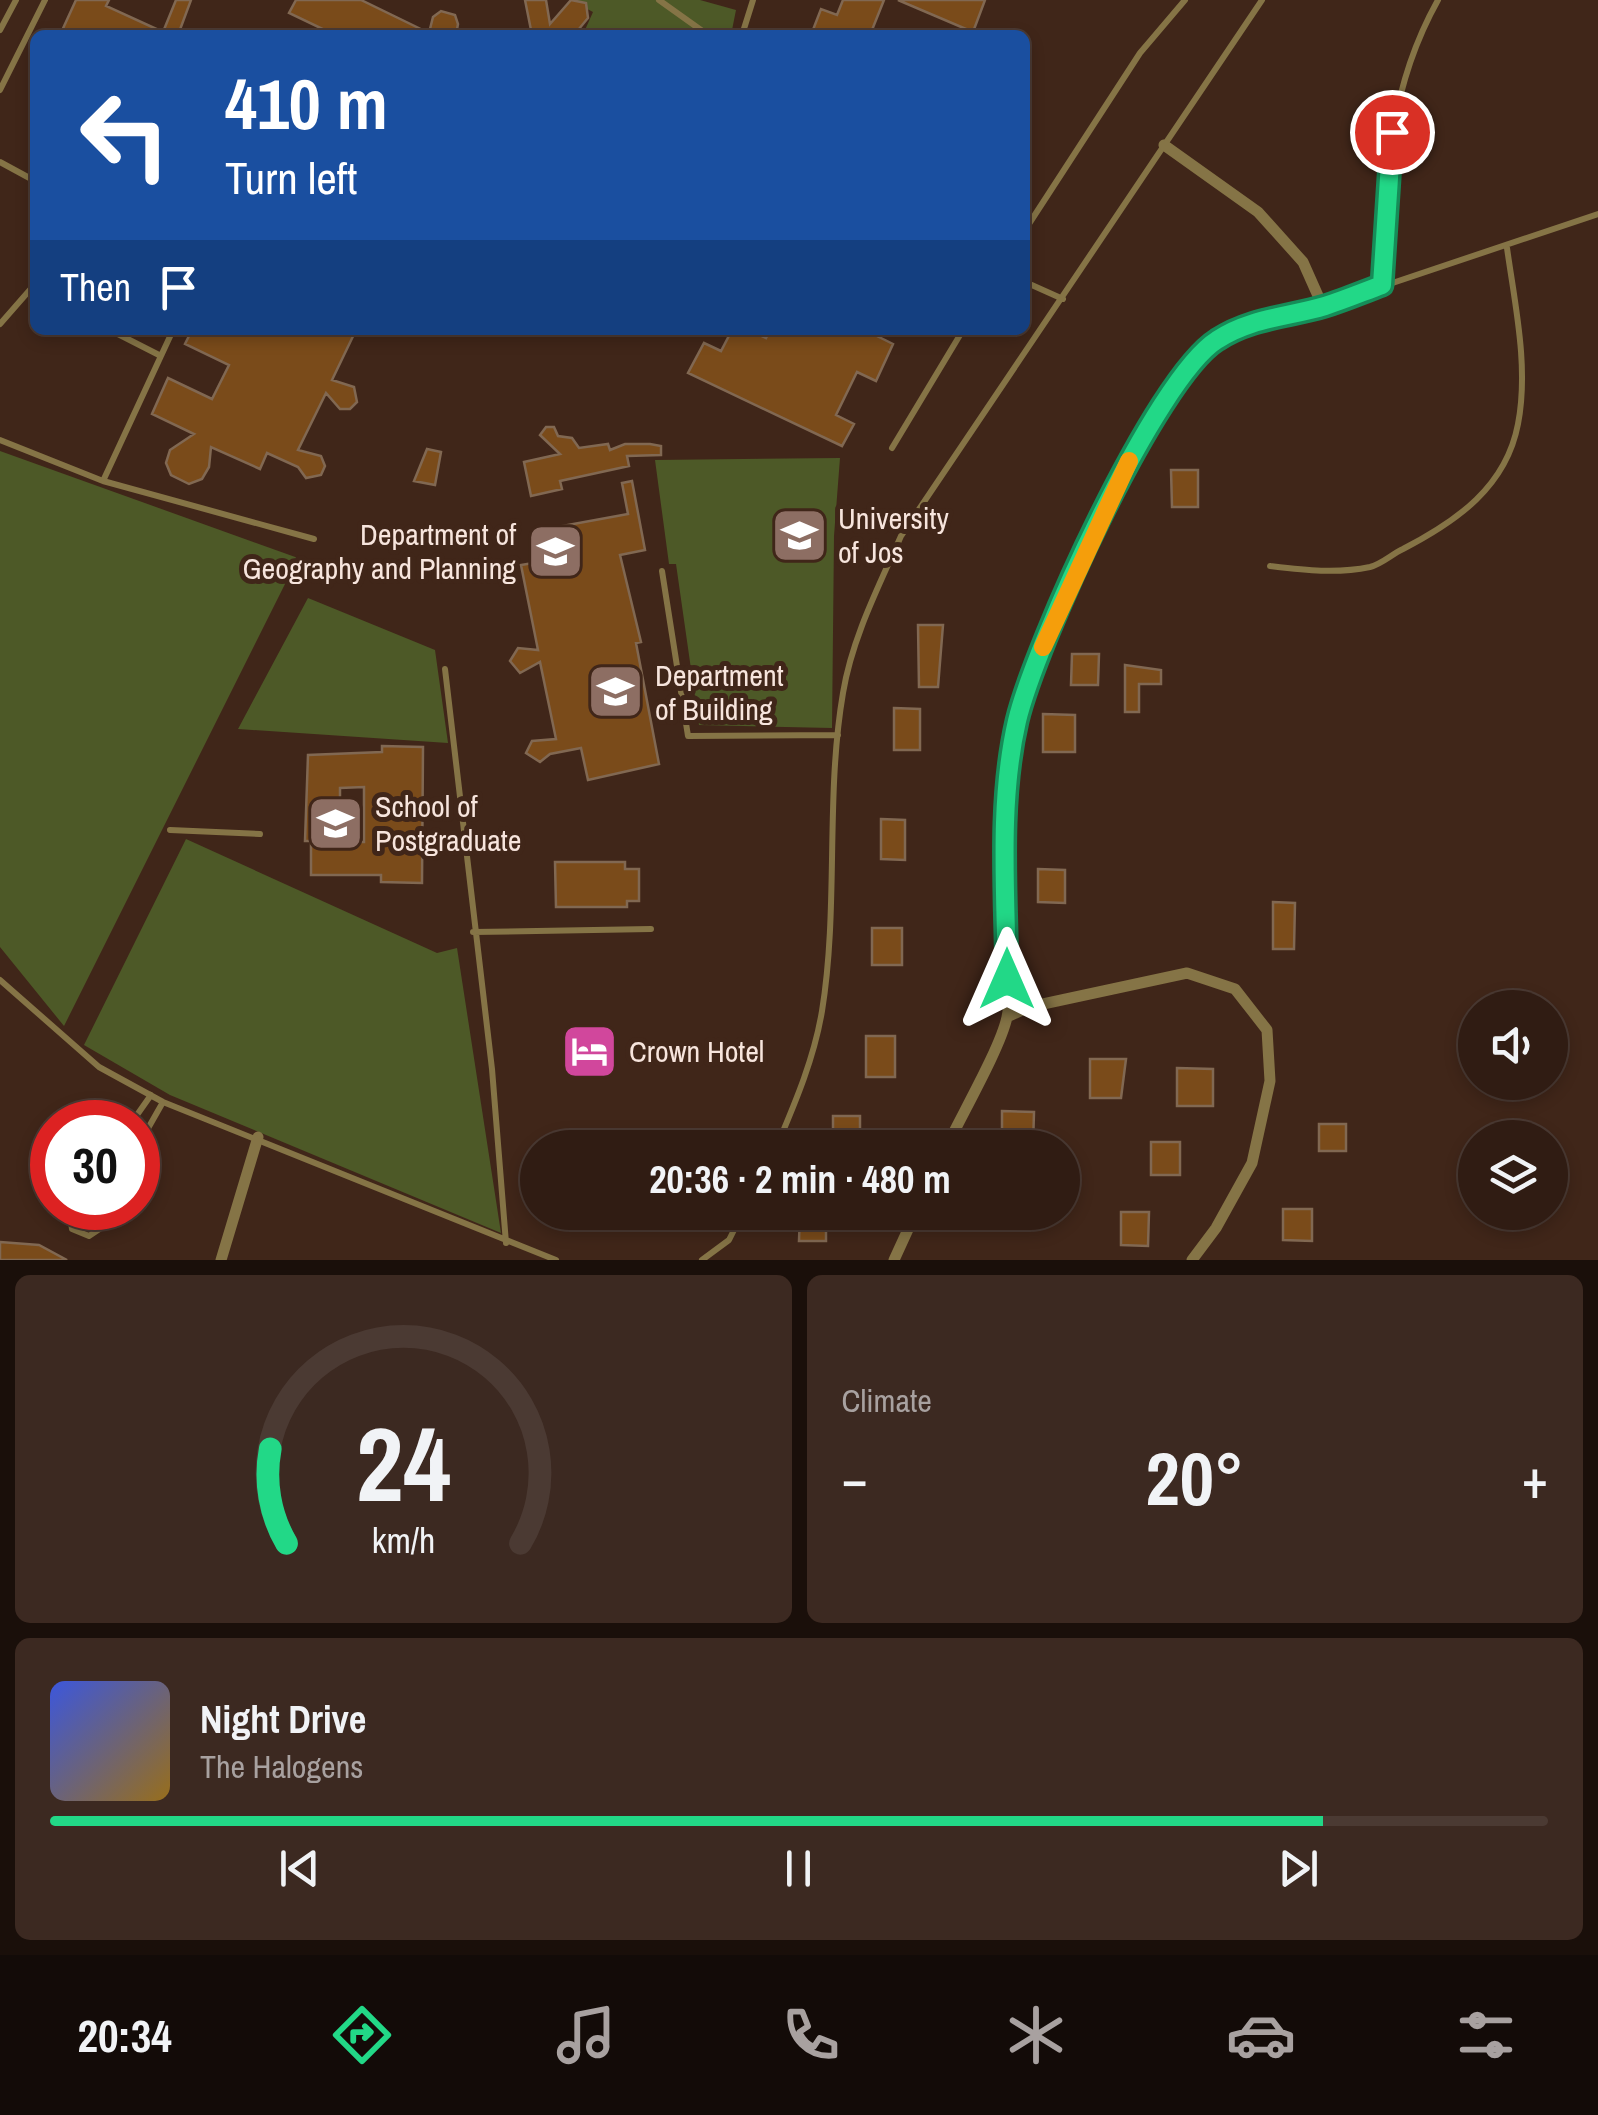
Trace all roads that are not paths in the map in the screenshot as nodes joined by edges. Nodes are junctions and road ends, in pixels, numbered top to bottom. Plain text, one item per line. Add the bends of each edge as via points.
1 (16, 0) edge
2 (45, 0) edge
3 (659, 0) edge
4 (753, 0) edge
5 (1185, 0) edge
6 (1262, 0) edge
7 (1438, 0) edge
8 (0, 30) edge
9 (701, 30) edge
10 (744, 30) edge
11 (0, 90) edge
12 (1164, 145) junction
13 (0, 162) edge
14 (30, 179) edge
15 (1598, 214) edge
16 (1030, 222) edge
17 (1506, 248) junction
18 (1030, 284) edge
19 (1382, 285) junction
20 (30, 290) edge
21 (1063, 299) junction
22 (1323, 306) junction
23 (0, 324) edge
24 (120, 335) edge
25 (171, 335) edge
26 (960, 335) edge
27 (161, 356) junction
28 (0, 440) edge
29 (892, 448) dead end
30 (103, 481) junction
31 (314, 539) dead end
32 (1270, 566) dead end
33 (662, 571) dead end
34 (445, 668) dead end
35 (838, 736) junction
36 (170, 830) dead end
37 (260, 834) dead end
38 (651, 929) dead end
39 (473, 932) junction
40 (0, 980) edge
41 (1007, 1017) junction
42 (150, 1095) junction
43 (147, 1100) edge
44 (163, 1102) junction
45 (160, 1107) edge
46 (784, 1130) edge
47 (954, 1130) edge
48 (258, 1136) junction
49 (74, 1230) edge
50 (98, 1230) edge
51 (734, 1230) edge
52 (908, 1230) edge
53 (506, 1243) junction
54 (221, 1260) edge
55 (556, 1260) edge
56 (702, 1260) edge
57 (894, 1260) edge
58 (1192, 1260) edge

1 - 8 lane
2 - 11 lane
3 - 9 lane
4 - 10 lane
5 - 16 lane via 1140,53
6 - 12 lane
7 - 19 lane via 1416,39 1395,104
12 - 21 lane
12 - 22 street via 1258,212 1303,262
13 - 14 lane
15 - 17 lane
17 - 19 lane
17 - 32 lane via 1522,390 1512,448 1495,479 1438,533 1376,566
18 - 21 lane
19 - 22 lane
20 - 23 lane
21 - 35 lane via 901,536 858,639
22 - 41 street via 1248,323 1209,346 1180,378 1126,465 1071,582 1016,724 1006,826
24 - 27 lane
25 - 27 lane
26 - 29 lane
27 - 30 lane
28 - 30 lane
30 - 31 lane
33 - 35 lane via 688,736
34 - 39 lane
35 - 46 lane via 822,1010
36 - 37 lane
38 - 39 lane
39 - 53 lane
40 - 42 lane via 100,1068
41 - 47 street
41 - 58 street via 1187,973 1235,989 1267,1030 1270,1081 1252,1163
42 - 43 lane
42 - 44 lane
44 - 45 lane
44 - 48 lane
48 - 53 lane
48 - 54 street
49 - 50 lane via 89,1236
51 - 56 lane
52 - 57 street
53 - 55 lane

